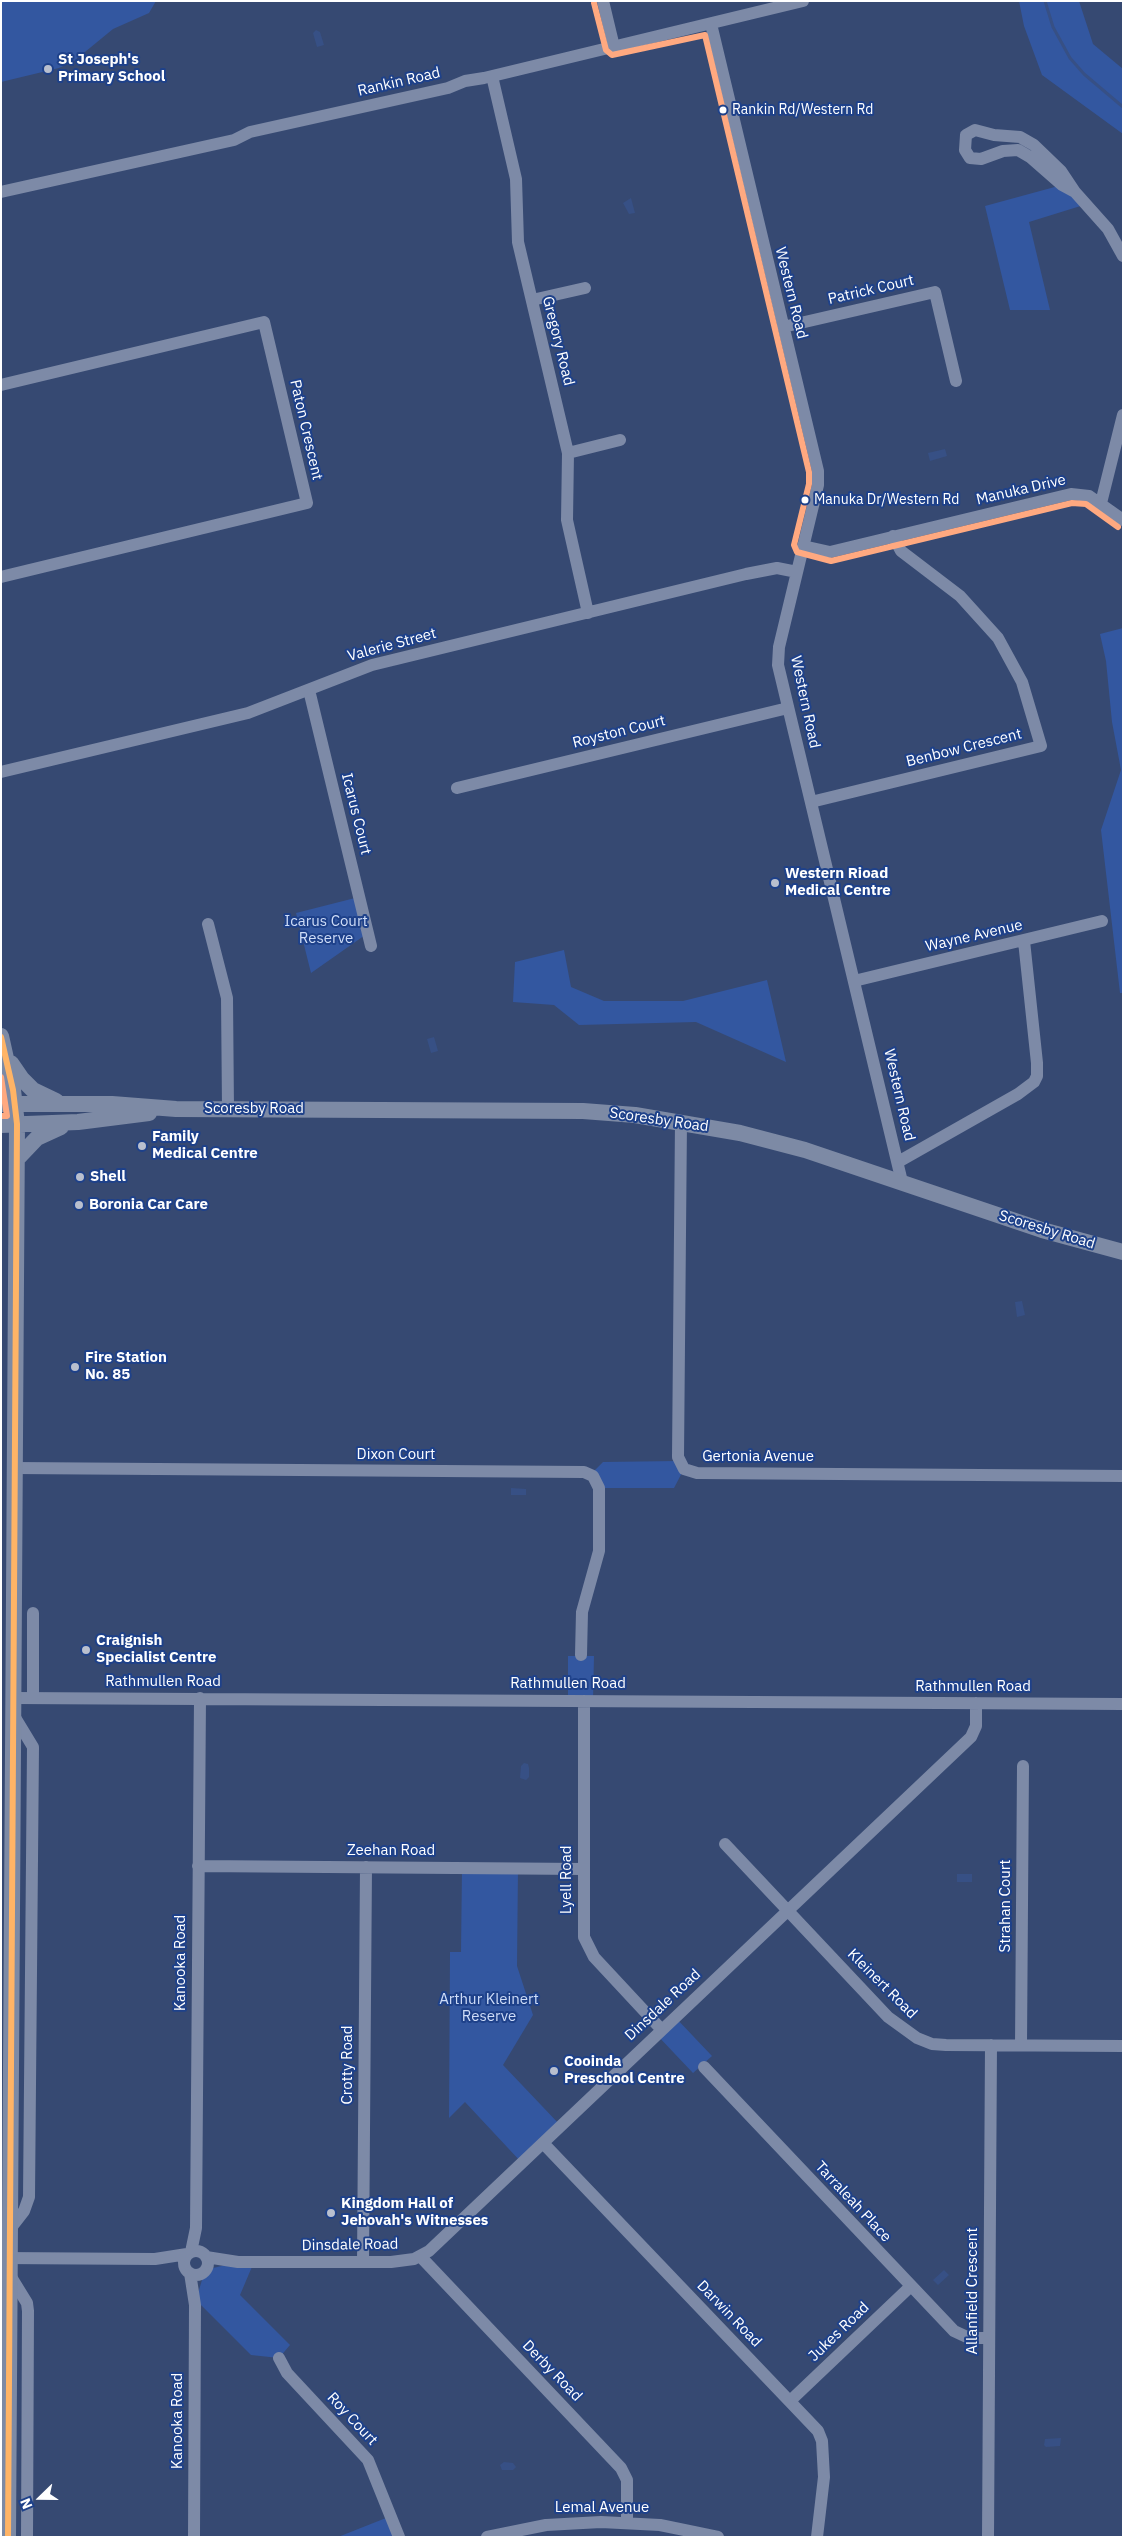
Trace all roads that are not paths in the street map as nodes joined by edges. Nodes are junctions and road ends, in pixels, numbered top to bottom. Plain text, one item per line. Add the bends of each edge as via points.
1 (603, 1) edge
2 (804, 1) edge
3 (711, 24) junction
4 (614, 47) junction
5 (492, 76) junction
6 (1, 192) edge
7 (1075, 192) junction
8 (1123, 256) edge
9 (585, 288) dead end
10 (532, 300) junction
11 (783, 327) junction
12 (956, 381) dead end
13 (1, 386) edge
14 (1123, 415) edge
15 (620, 440) dead end
16 (568, 453) junction
17 (1101, 504) junction
18 (1123, 520) edge
19 (893, 536) junction
20 (803, 546) junction
21 (796, 572) junction
22 (1, 577) edge
23 (588, 613) junction
24 (309, 690) junction
25 (788, 708) junction
26 (1, 772) edge
27 (457, 788) dead end
28 (811, 802) junction
29 (1102, 921) dead end
30 (208, 924) dead end
31 (1024, 941) junction
32 (371, 946) dead end
33 (854, 981) junction
34 (1, 1036) edge
35 (6, 1055) junction
36 (8, 1103) edge
37 (64, 1103) junction
38 (176, 1109) junction
39 (228, 1109) junction
40 (78, 1122) junction
41 (681, 1122) junction
42 (9, 1124) edge
43 (17, 1159) junction
44 (898, 1162) junction
45 (902, 1182) junction
46 (1123, 1252) edge
47 (14, 1468) junction
48 (1123, 1476) edge
49 (33, 1613) dead end
50 (581, 1655) dead end
51 (33, 1697) junction
52 (200, 1698) junction
53 (584, 1701) junction
54 (976, 1703) junction
55 (9, 1704) edge
56 (1123, 1704) edge
57 (1023, 1766) dead end
58 (7, 1830) edge
59 (725, 1844) dead end
60 (198, 1866) junction
61 (366, 1867) junction
62 (583, 1869) junction
63 (787, 1910) junction
64 (661, 2029) junction
65 (991, 2045) junction
66 (1021, 2045) junction
67 (1123, 2046) edge
68 (704, 2067) dead end
69 (543, 2143) junction
70 (10, 2229) junction
71 (420, 2256) junction
72 (6, 2258) edge
73 (155, 2259) junction
74 (199, 2259) junction
75 (363, 2262) junction
76 (188, 2270) junction
77 (11, 2277) junction
78 (911, 2286) junction
79 (195, 2306) junction
80 (989, 2338) junction
81 (279, 2358) dead end
82 (790, 2401) junction
83 (627, 2522) junction
84 (8, 2537) edge
85 (27, 2537) edge
86 (194, 2537) edge
87 (400, 2537) edge
88 (487, 2537) edge
89 (718, 2537) edge
90 (817, 2537) edge
91 (988, 2537) edge

1 - 4 street
2 - 3 street, Rankin Road
3 - 4 street, Rankin Road
3 - 11 street, Western Road
4 - 5 street, Rankin Road
5 - 6 street, Rankin Road via 250,132 234,140
5 - 10 street, Gregory Road via 516,179 516,229
7 - 7 street via 1018,150 1003,151 981,159 970,158 965,150 966,135 975,130 1020,136 1061,170
7 - 8 street via 1108,229
9 - 10 street
10 - 16 street, Gregory Road
11 - 12 street, Patrick Court via 935,292
11 - 20 street, Western Road via 818,471 818,485
13 - 22 street, Paton Crescent via 264,322 306,503
14 - 17 street
15 - 16 street
16 - 23 street, Gregory Road via 567,520
17 - 18 street, Manuka Drive
17 - 19 street, Manuka Drive via 1086,495 1071,494
19 - 20 street, Manuka Drive via 830,552
19 - 28 street, Benbow Crescent via 901,551 960,596 998,638 1022,682 1041,746
20 - 21 street, Western Road
21 - 23 street, Valerie Street via 778,568 746,574
21 - 25 street, Western Road via 778,653
23 - 24 street, Valerie Street via 372,665
24 - 26 street, Valerie Street via 243,715
24 - 32 street, Icarus Court
25 - 27 street, Royston Court
25 - 28 street, Western Road
28 - 33 street, Western Road
29 - 31 street, Wayne Avenue
30 - 39 street via 227,998
31 - 33 street, Wayne Avenue
31 - 44 street via 1038,1069 1034,1082
33 - 44 street, Western Road
34 - 35 main road
35 - 36 main road
35 - 37 main road via 27,1085
36 - 37 main road, Scoresby Road
36 - 42 main road
37 - 38 main road, Scoresby Road
38 - 39 main road, Scoresby Road
38 - 40 main road, Scoresby Road
39 - 41 main road, Scoresby Road via 583,1111
40 - 42 main road, Scoresby Road
40 - 43 main road via 40,1135
41 - 45 main road, Scoresby Road via 773,1141
41 - 48 street, Gertonia Avenue via 678,1457 684,1469 697,1473
42 - 43 main road
43 - 47 main road
44 - 45 street, Western Road
45 - 46 main road, Scoresby Road via 1060,1236
47 - 50 street, Dixon Court via 584,1472 593,1476 599,1488 600,1551 582,1612
47 - 55 main road
49 - 51 street
51 - 52 street, Rathmullen Road
51 - 55 street, Rathmullen Road
52 - 53 street, Rathmullen Road
52 - 60 street, Kanooka Road
53 - 54 street, Rathmullen Road
53 - 62 street, Lyell Road
54 - 56 street, Rathmullen Road
54 - 63 street, Dinsdale Road via 976,1726 971,1737
55 - 58 main road
55 - 70 street via 33,1747 29,2197 24,2211
57 - 66 street, Strahan Court
58 - 70 main road
59 - 63 street, Kleinert Road
60 - 61 street, Zeehan Road
60 - 74 street, Kanooka Road via 196,2228
61 - 62 street, Zeehan Road
61 - 75 street, Crotty Road
62 - 64 street, Lyell Road via 583,1929 589,1951
63 - 64 street, Dinsdale Road
63 - 65 street, Kleinert Road via 888,2017 909,2034 939,2045
64 - 69 street, Dinsdale Road
65 - 66 street, Kleinert Road
65 - 80 street, Allanfield Crescent
66 - 67 street, Kleinert Road
68 - 78 street, Tarraleah Place
69 - 71 street, Dinsdale Road via 437,2244
69 - 82 street, Darwin Road
70 - 72 main road
71 - 75 street, Dinsdale Road via 399,2262
71 - 83 street, Derby Road via 621,2468 627,2480
72 - 73 street, Dinsdale Road
72 - 77 main road
73 - 74 street, Dinsdale Road
73 - 76 street, Dinsdale Road
74 - 75 street, Dinsdale Road
74 - 76 street via 196,2274
74 - 76 street, Kanooka Road via 184,2261
74 - 79 street, Kanooka Road
76 - 79 street, Kanooka Road
77 - 84 main road
77 - 85 street via 28,2311
78 - 80 street, Tarraleah Place via 959,2334 969,2338
78 - 82 street, Jukes Road
79 - 86 street, Kanooka Road
80 - 91 street, Allanfield Crescent
81 - 87 street, Roy Court via 287,2373 368,2460
82 - 90 street, Darwin Road via 818,2431 822,2441 824,2477
83 - 88 street, Lemal Avenue via 562,2523
83 - 89 street, Lemal Avenue

